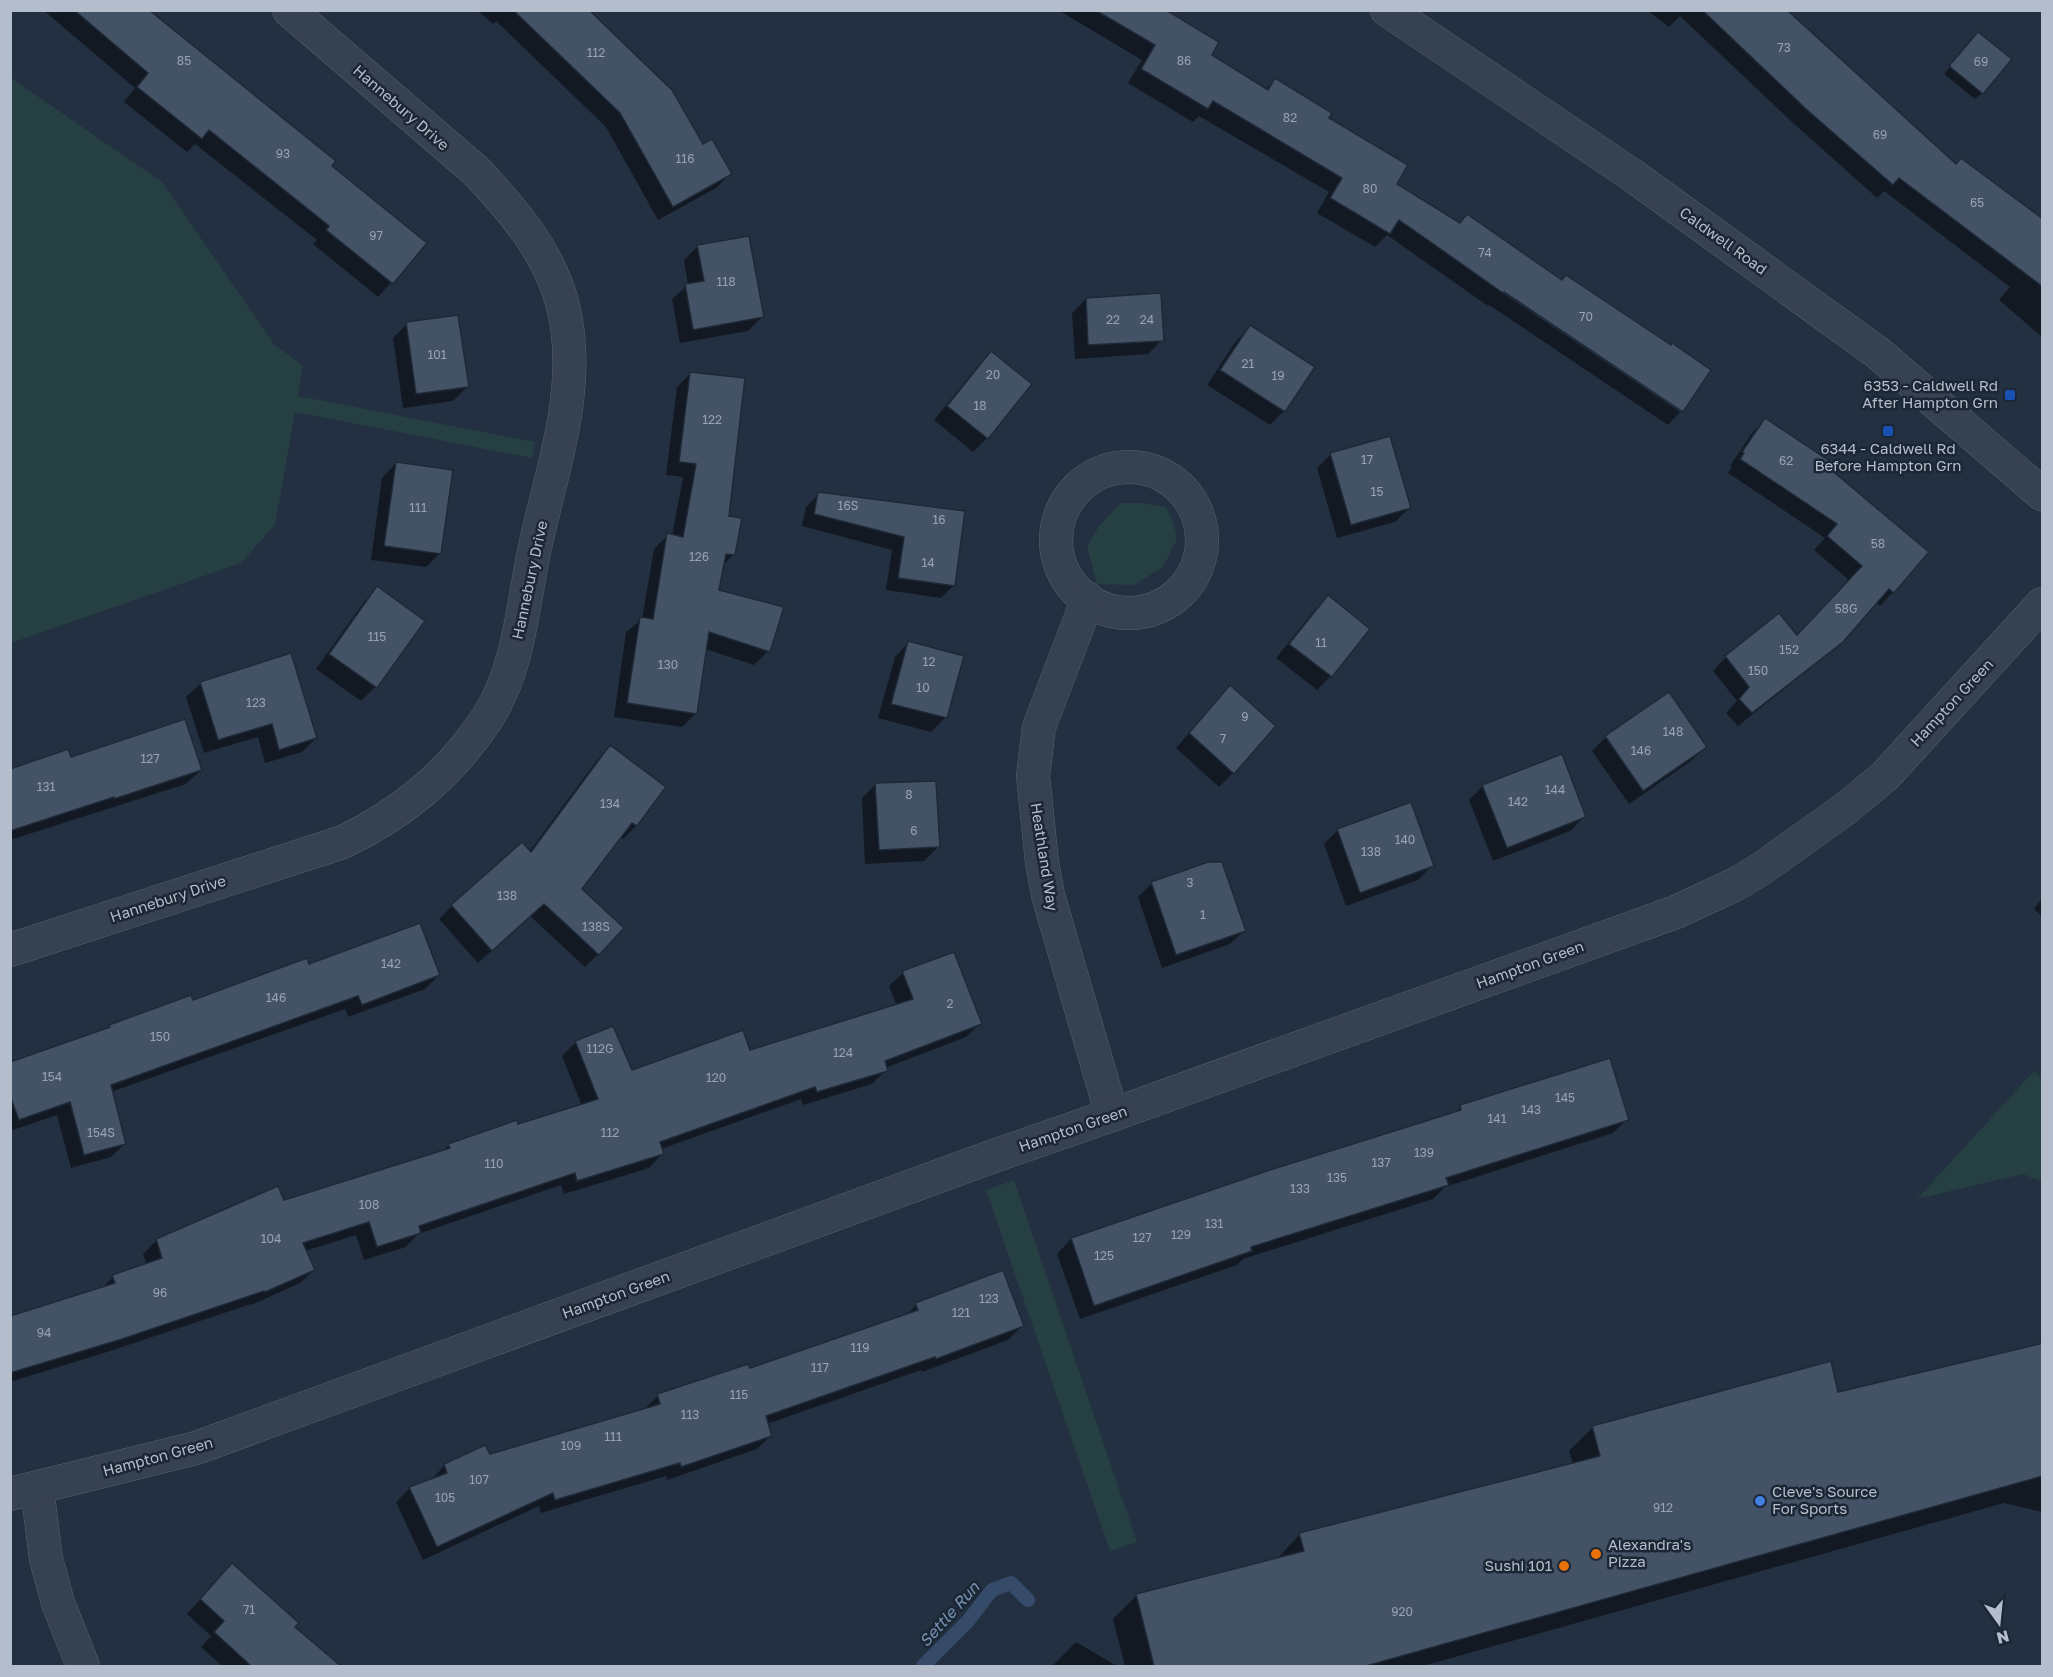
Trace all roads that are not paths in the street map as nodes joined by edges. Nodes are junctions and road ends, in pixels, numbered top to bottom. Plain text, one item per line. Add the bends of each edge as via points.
1 (289, 10) edge
2 (1387, 10) edge
3 (2043, 494) edge
4 (1088, 599) junction
5 (2043, 604) edge
6 (10, 950) edge
7 (1112, 1116) junction
8 (24, 1491) edge
9 (83, 1666) edge

1 - 6 street, Hannebury Drive via 476,171 526,229 557,283 569,338 569,381 558,456 535,546 513,666 495,704 443,774 374,827 332,846
2 - 3 street, Caldwell Road via 1632,175 1878,352
4 - 4 street via 1068,582 1057,558 1057,526 1070,495 1089,478 1114,468 1140,468 1171,480 1192,504 1201,527 1201,551 1190,582 1165,604 1134,613 1101,608
4 - 7 street, Heathland Way via 1039,727 1033,776 1048,895
5 - 7 street, Hampton Green via 1885,776 1807,837 1736,884 1676,912
7 - 8 street, Hampton Green via 196,1449
8 - 9 street via 58,1602

